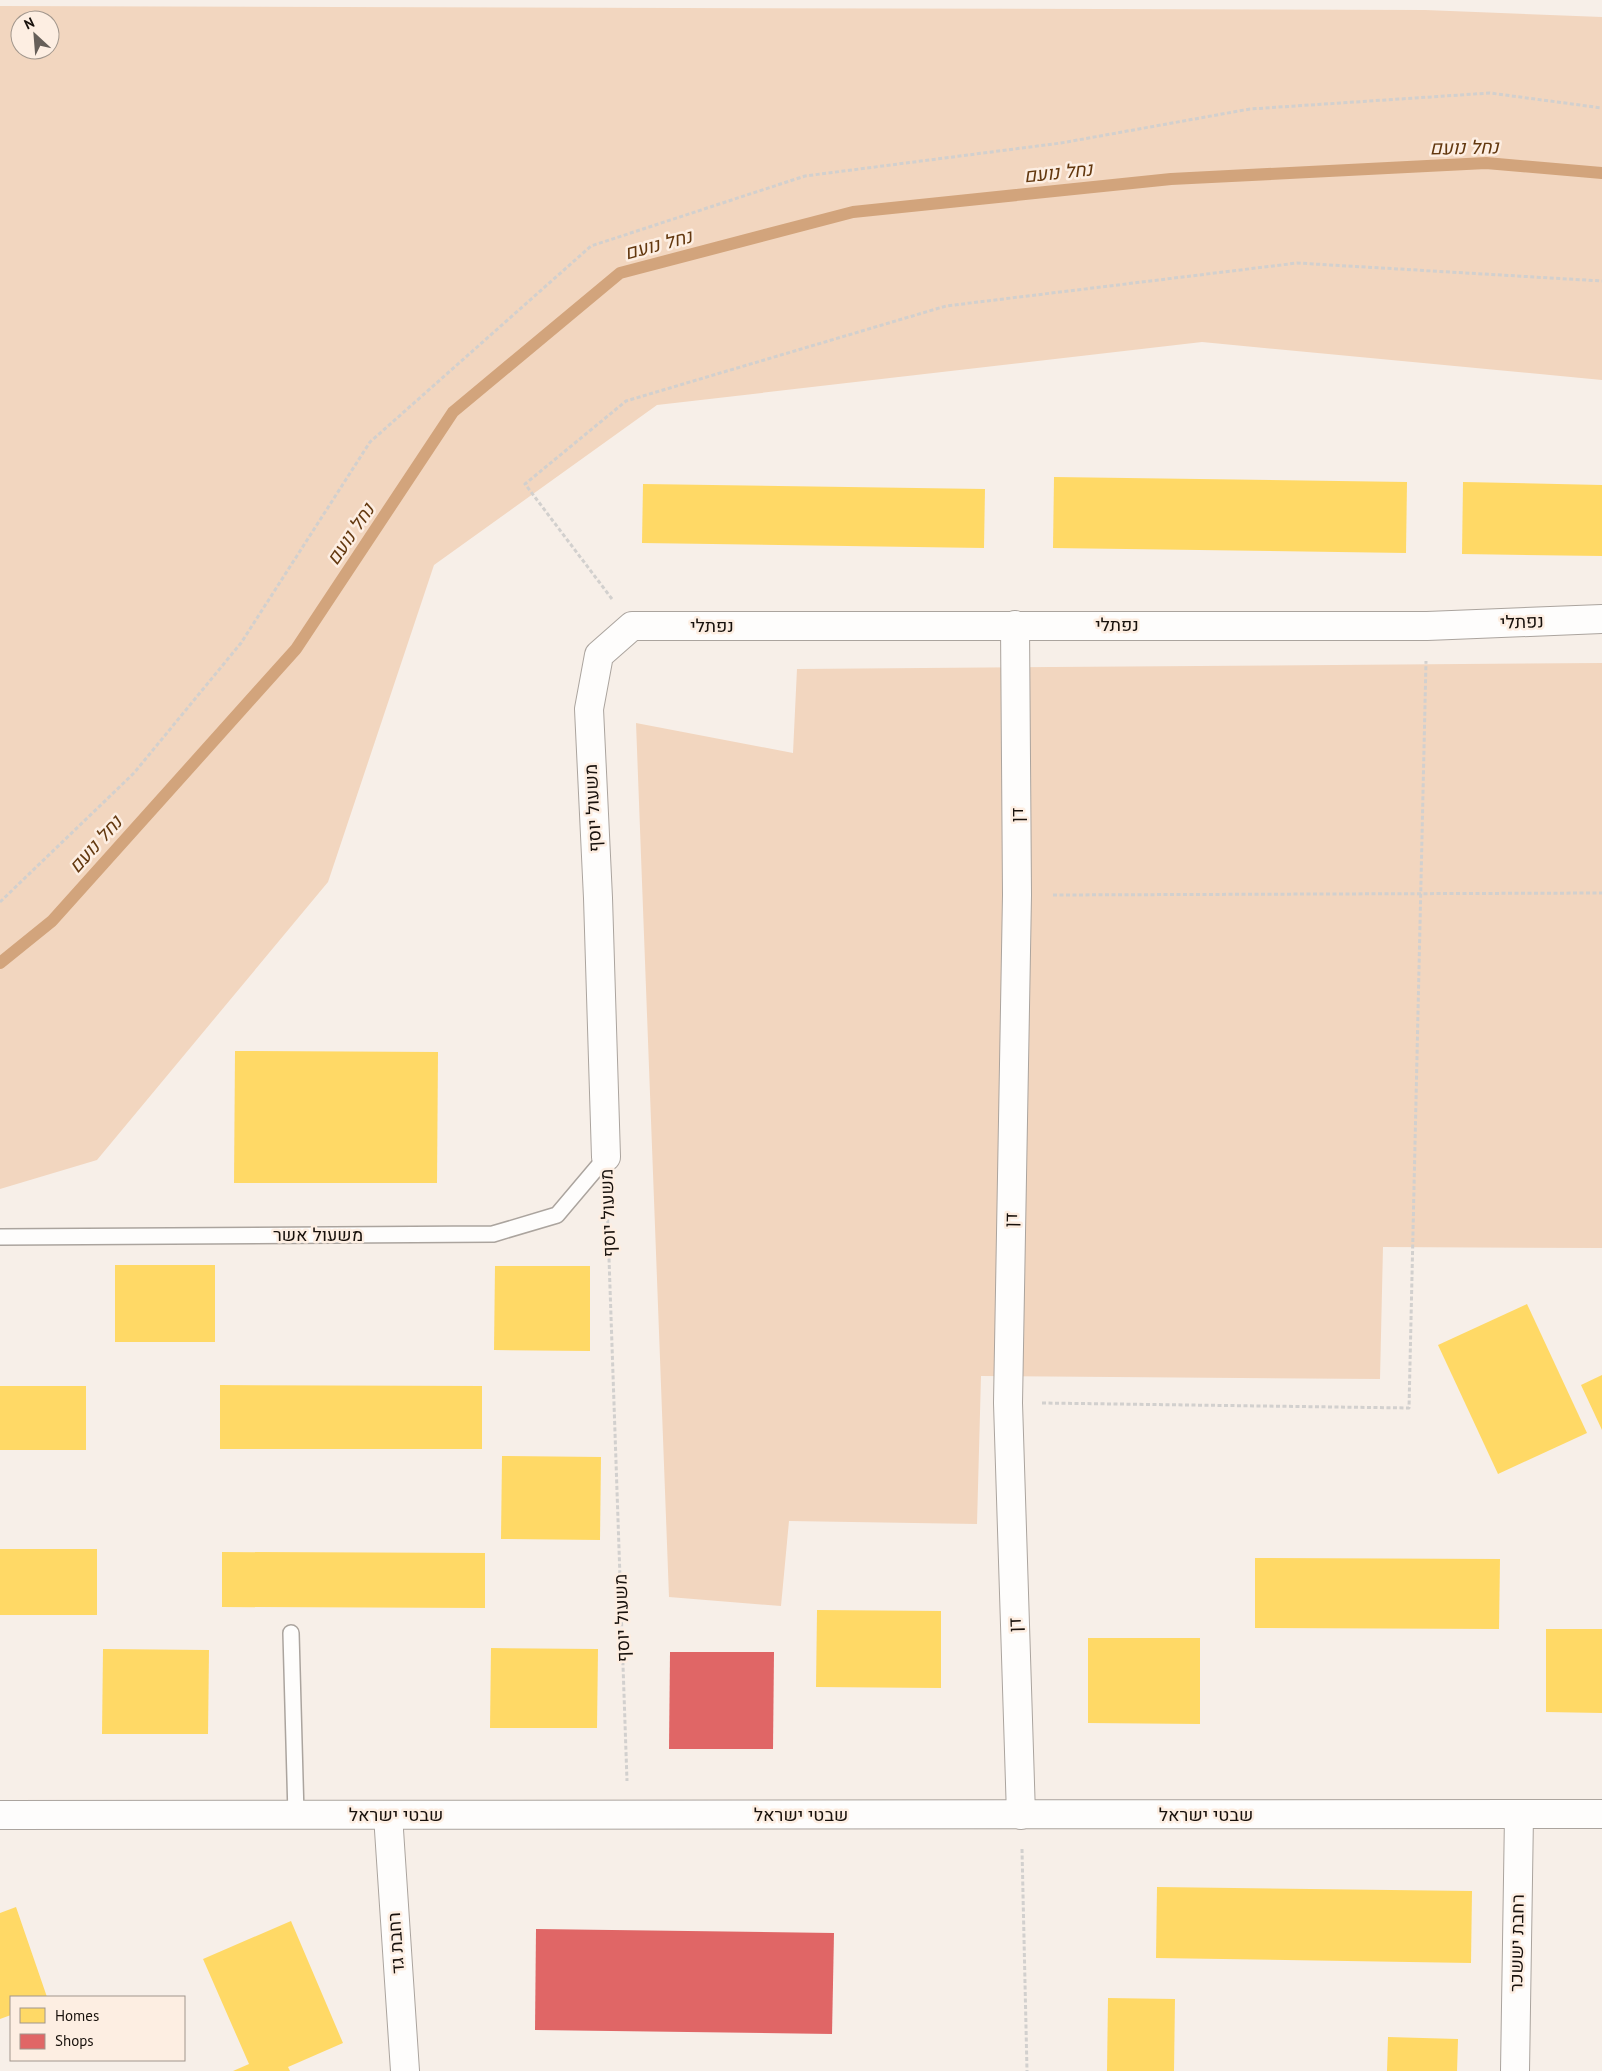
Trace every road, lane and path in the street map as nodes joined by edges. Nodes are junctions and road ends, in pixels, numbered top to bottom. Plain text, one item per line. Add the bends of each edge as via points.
1 (1602, 108) edge
2 (1602, 281) edge
3 (1602, 619) edge
4 (1015, 625) junction
5 (632, 626) junction
6 (1427, 626) junction
7 (1602, 893) edge
8 (1421, 894) junction
9 (1017, 895) junction
10 (0, 902) edge
11 (606, 1157) junction
12 (0, 1237) edge
13 (1008, 1403) junction
14 (291, 1633) dead end
15 (1021, 1814) junction
16 (1602, 1814) edge
17 (0, 1815) edge
18 (388, 1815) junction
19 (628, 1815) junction
20 (1518, 1815) junction
21 (296, 1816) junction
22 (405, 2071) edge
23 (1026, 2071) edge
24 (1515, 2071) edge

1 - 10 path via 1490,93 1250,109 1061,143 805,176 591,246 370,442 241,643 134,773
2 - 5 path via 1298,263 946,306 626,401 525,484
3 - 6 street, נפתלי
4 - 5 street, נפתלי
4 - 6 street, נפתלי
4 - 9 street, דן
5 - 11 street, משעול יוסף via 599,655 589,710
6 - 8 path
7 - 8 path
8 - 9 path
8 - 13 path via 1408,1408
9 - 13 street, דן
11 - 12 lane, משעול אשר via 557,1215 493,1234
11 - 19 path, משעול יוסף
13 - 15 street, דן
14 - 21 lane
15 - 19 street, שבטי ישראל
15 - 20 street, שבטי ישראל
15 - 23 path
16 - 20 street, שבטי ישראל
17 - 21 street, שבטי ישראל
18 - 19 street, שבטי ישראל
18 - 21 street, שבטי ישראל
18 - 22 street, רחבת גד
20 - 24 street, רחבת יששכר

